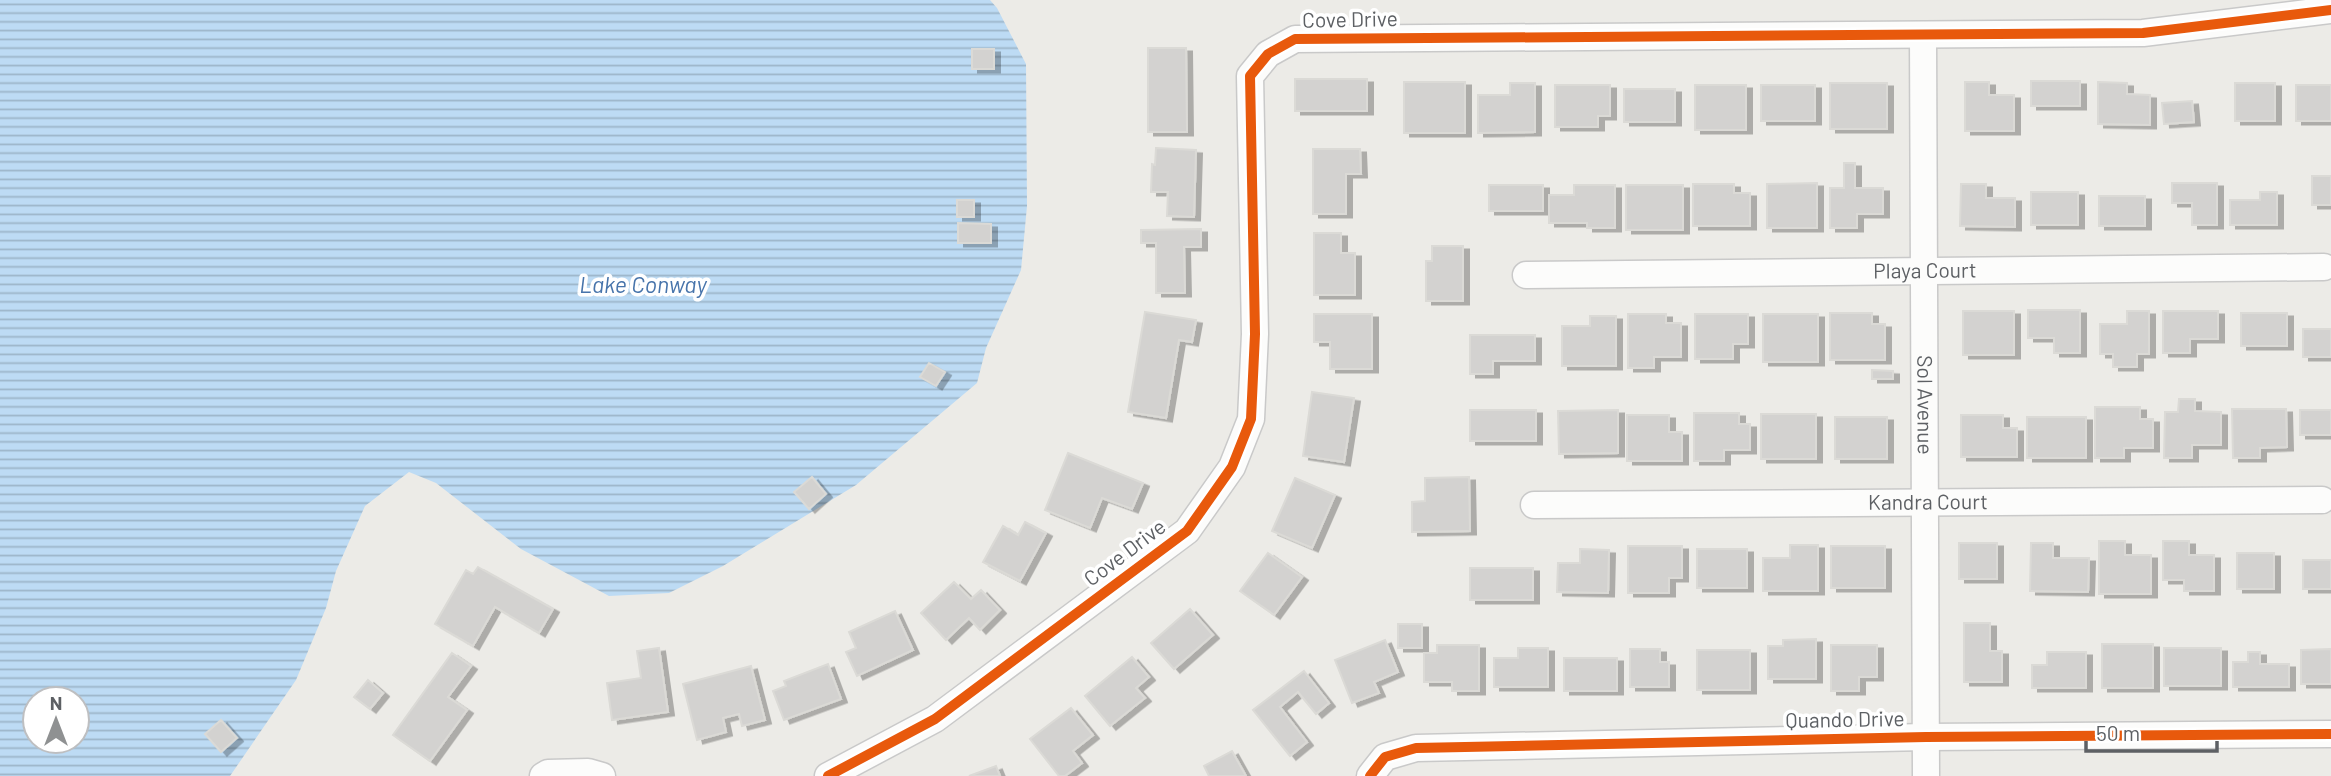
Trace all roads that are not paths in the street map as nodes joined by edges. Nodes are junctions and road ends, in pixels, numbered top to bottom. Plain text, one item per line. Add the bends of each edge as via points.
1 (2331, 10) edge
2 (1923, 36) junction
3 (2324, 267) dead end
4 (1924, 271) junction
5 (1526, 275) dead end
6 (2322, 500) dead end
7 (1925, 503) junction
8 (1534, 505) dead end
9 (2331, 734) edge
10 (1926, 737) junction
11 (543, 776) edge
12 (602, 776) edge
13 (828, 776) edge
14 (1370, 776) edge
15 (1926, 776) edge

1 - 2 street, Cove Drive via 2143,33
2 - 4 street, Sol Avenue
2 - 13 street, Cove Drive via 1295,39 1268,54 1250,76 1255,334 1251,419 1232,467 1187,531 935,719
3 - 4 street, Playa Court
4 - 5 street, Playa Court
4 - 7 street, Sol Avenue
6 - 7 street, Kandra Court
7 - 8 street, Kandra Court
7 - 10 street, Sol Avenue
9 - 10 street, Quando Drive
10 - 14 street, Quando Drive via 1416,748 1385,757
10 - 15 street, Sol Avenue
11 - 12 street via 588,772

